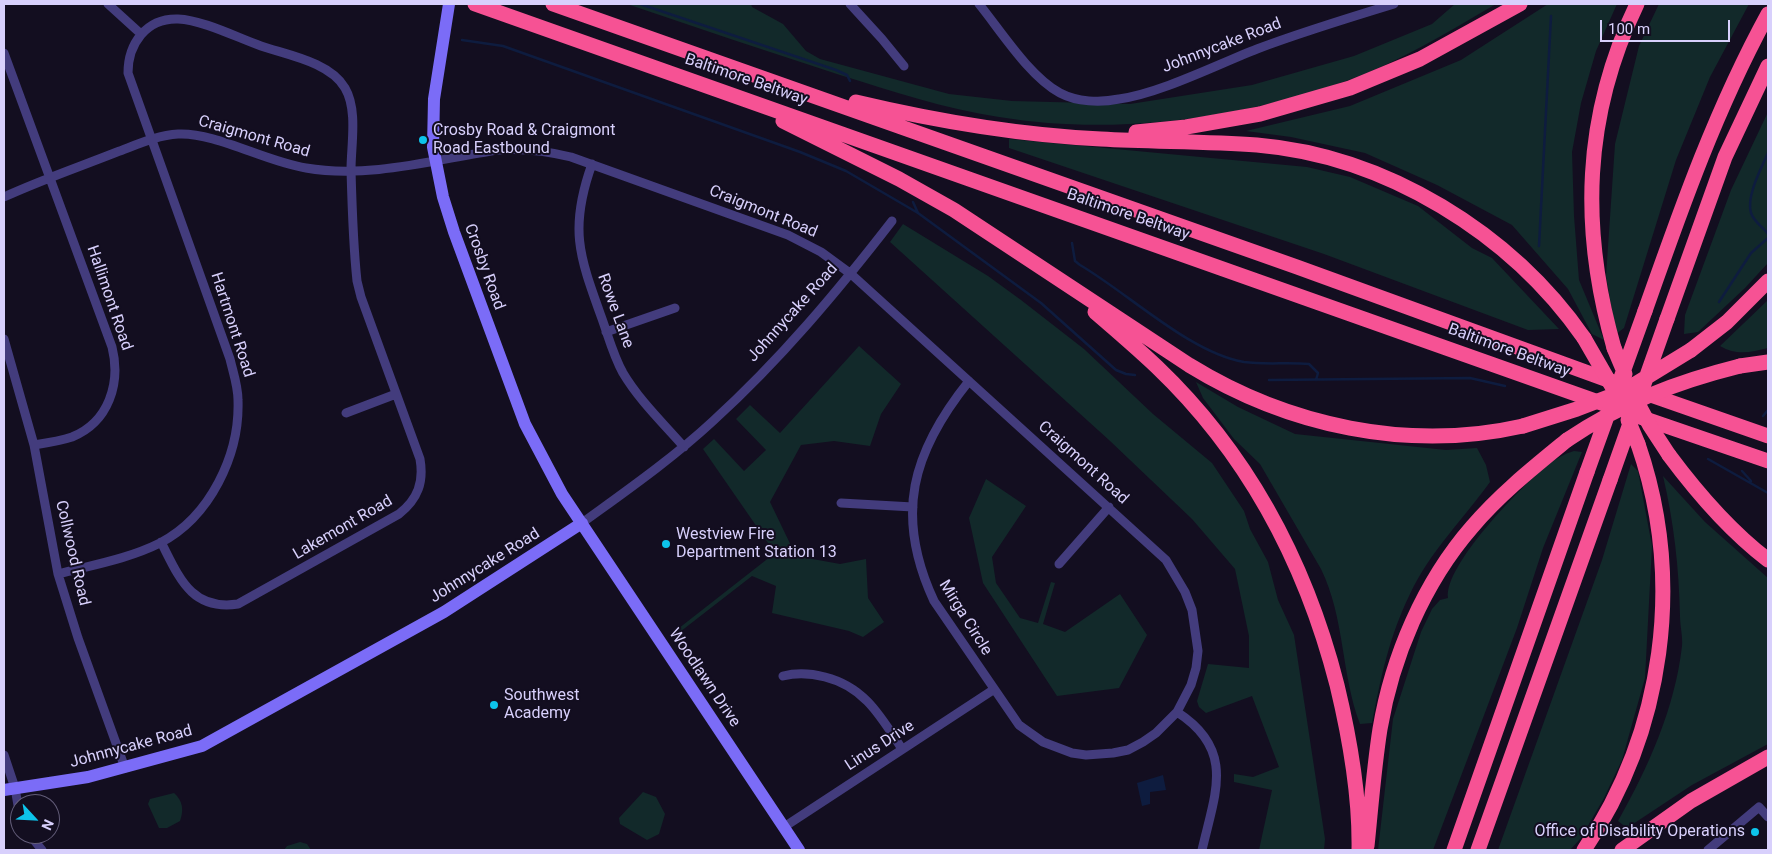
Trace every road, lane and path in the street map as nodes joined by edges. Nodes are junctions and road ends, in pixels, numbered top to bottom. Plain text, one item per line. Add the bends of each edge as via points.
1 (108, 4) edge
2 (449, 4) edge
3 (475, 4) edge
4 (553, 4) edge
5 (850, 4) edge
6 (979, 4) edge
7 (1394, 4) edge
8 (1520, 4) edge
9 (1637, 4) edge
10 (1768, 14) edge
11 (141, 34) junction
12 (4, 53) edge
13 (904, 66) dead end
14 (1768, 66) edge
15 (8, 76) edge
16 (776, 82) junction
17 (710, 86) junction
18 (1054, 134) junction
19 (150, 140) junction
20 (435, 160) junction
21 (592, 164) junction
22 (351, 171) junction
23 (50, 177) junction
24 (4, 197) edge
25 (892, 221) dead end
26 (1040, 266) junction
27 (850, 274) junction
28 (1768, 281) edge
29 (675, 308) dead end
30 (606, 332) junction
31 (4, 339) edge
32 (1768, 362) edge
33 (969, 381) junction
34 (1642, 392) junction
35 (396, 394) junction
36 (346, 413) dead end
37 (1768, 430) edge
38 (1768, 436) edge
39 (1701, 439) junction
40 (34, 445) junction
41 (684, 447) junction
42 (1768, 461) edge
43 (1768, 470) edge
44 (841, 503) dead end
45 (913, 507) junction
46 (1109, 507) junction
47 (582, 523) junction
48 (161, 542) junction
49 (1768, 560) edge
50 (1058, 564) dead end
51 (58, 574) junction
52 (783, 676) dead end
53 (993, 690) junction
54 (1177, 712) junction
55 (1043, 742) joint
56 (902, 749) junction
57 (4, 755) edge
58 (1768, 757) edge
59 (125, 768) junction
60 (10, 789) edge
61 (1768, 817) edge
62 (784, 827) junction
63 (799, 850) edge
64 (1202, 850) edge
65 (1359, 850) edge
66 (1366, 850) edge
67 (1454, 850) edge
68 (1478, 850) edge
69 (1584, 850) edge
70 (1622, 850) edge
71 (1708, 850) edge

1 - 11 street
2 - 20 main road, Crosby Road via 433,106
3 - 17 highway, Baltimore Beltway
4 - 16 highway, Baltimore Beltway
5 - 13 street
6 - 7 street, Johnnycake Road via 1049,86 1072,98 1096,101 1131,97 1295,35
8 - 18 highway via 1420,59 1350,88 1296,104 1186,127 1145,132
9 - 49 highway, bridge via 1611,66 1602,100 1591,185 1590,216 1596,276 1614,348 1641,409 1694,488
10 - 67 highway, bridge via 1703,148
11 - 19 street, Hartmont Road via 130,51 128,73
11 - 22 street, Lakemont Road via 168,20 191,21 328,71 350,97
12 - 15 street, Hallimont Road
14 - 68 highway, bridge via 1725,157
15 - 23 street, Hallimont Road
16 - 18 highway via 942,120
16 - 34 highway, Baltimore Beltway
17 - 26 highway via 899,179
17 - 39 highway, Baltimore Beltway
18 - 69 highway, bridge via 1258,146 1330,160 1364,171 1433,202 1466,222 1521,265 1570,318 1616,392 1651,481 1661,546 1664,600 1659,660 1646,718 1627,772
19 - 22 street, Craigmont Road via 176,134 197,135 289,165
19 - 23 street, Craigmont Road
19 - 48 street, Hartmont Road via 230,359 238,398 231,451 217,483 202,506
20 - 21 street, Craigmont Road via 518,149 553,152
20 - 22 street, Craigmont Road
20 - 47 main road, Crosby Road via 454,232 525,424 541,459
21 - 27 street, Craigmont Road via 788,234 821,252
21 - 30 street, Rowe Lane via 580,204 578,237 583,266
22 - 35 street, Lakemont Road via 360,297
23 - 24 street, Craigmont Road
23 - 40 street, Hallimont Road via 112,347 116,372 112,396 92,425 72,437
25 - 27 street, Johnnycake Road
26 - 28 highway, bridge via 1213,380 1286,412 1380,434 1455,436 1523,426 1624,391 1692,350 1727,322
26 - 65 highway via 1174,384 1230,449 1270,511 1321,624 1346,721 1358,805
27 - 33 street, Craigmont Road
27 - 41 street, Johnnycake Road via 783,352
29 - 30 street
30 - 41 street, Rowe Lane via 629,382
31 - 40 street, Collwood Road
32 - 66 highway, bridge via 1687,380 1632,401 1598,419 1520,479 1471,528 1418,611 1403,644 1384,709
33 - 45 street, Mirga Circle via 946,409 928,442 915,484
33 - 46 street, Craigmont Road
34 - 37 highway
34 - 38 highway, Baltimore Beltway
35 - 36 street
35 - 48 street, Lakemont Road via 422,470 419,490 399,514 249,599 226,606 205,601 190,592
39 - 42 highway, Baltimore Beltway
39 - 43 highway
40 - 51 street, Collwood Road
41 - 47 street, Johnnycake Road
44 - 45 street
45 - 53 street, Mirga Circle via 915,542 926,583 934,601
46 - 50 street
46 - 54 street, Craigmont Road via 1166,560 1192,610 1198,651 1196,668
47 - 59 main road, Johnnycake Road via 479,591 228,733 188,751
47 - 62 main road, Woodlawn Drive
48 - 51 street, Hartmont Road via 118,559
51 - 59 street, Collwood Road
52 - 56 street via 815,674 853,688 873,705
53 - 55 street, Mirga Circle via 1019,725
53 - 56 street, Linus Drive
54 - 55 street, Craigmont Road via 1143,742 1113,754 1072,753
54 - 64 street via 1207,738 1216,762 1215,791
56 - 62 street, Linus Drive
57 - 60 street
58 - 70 highway via 1691,801
59 - 60 main road, Johnnycake Road
61 - 71 street via 1759,807
62 - 63 main road, Woodlawn Drive

